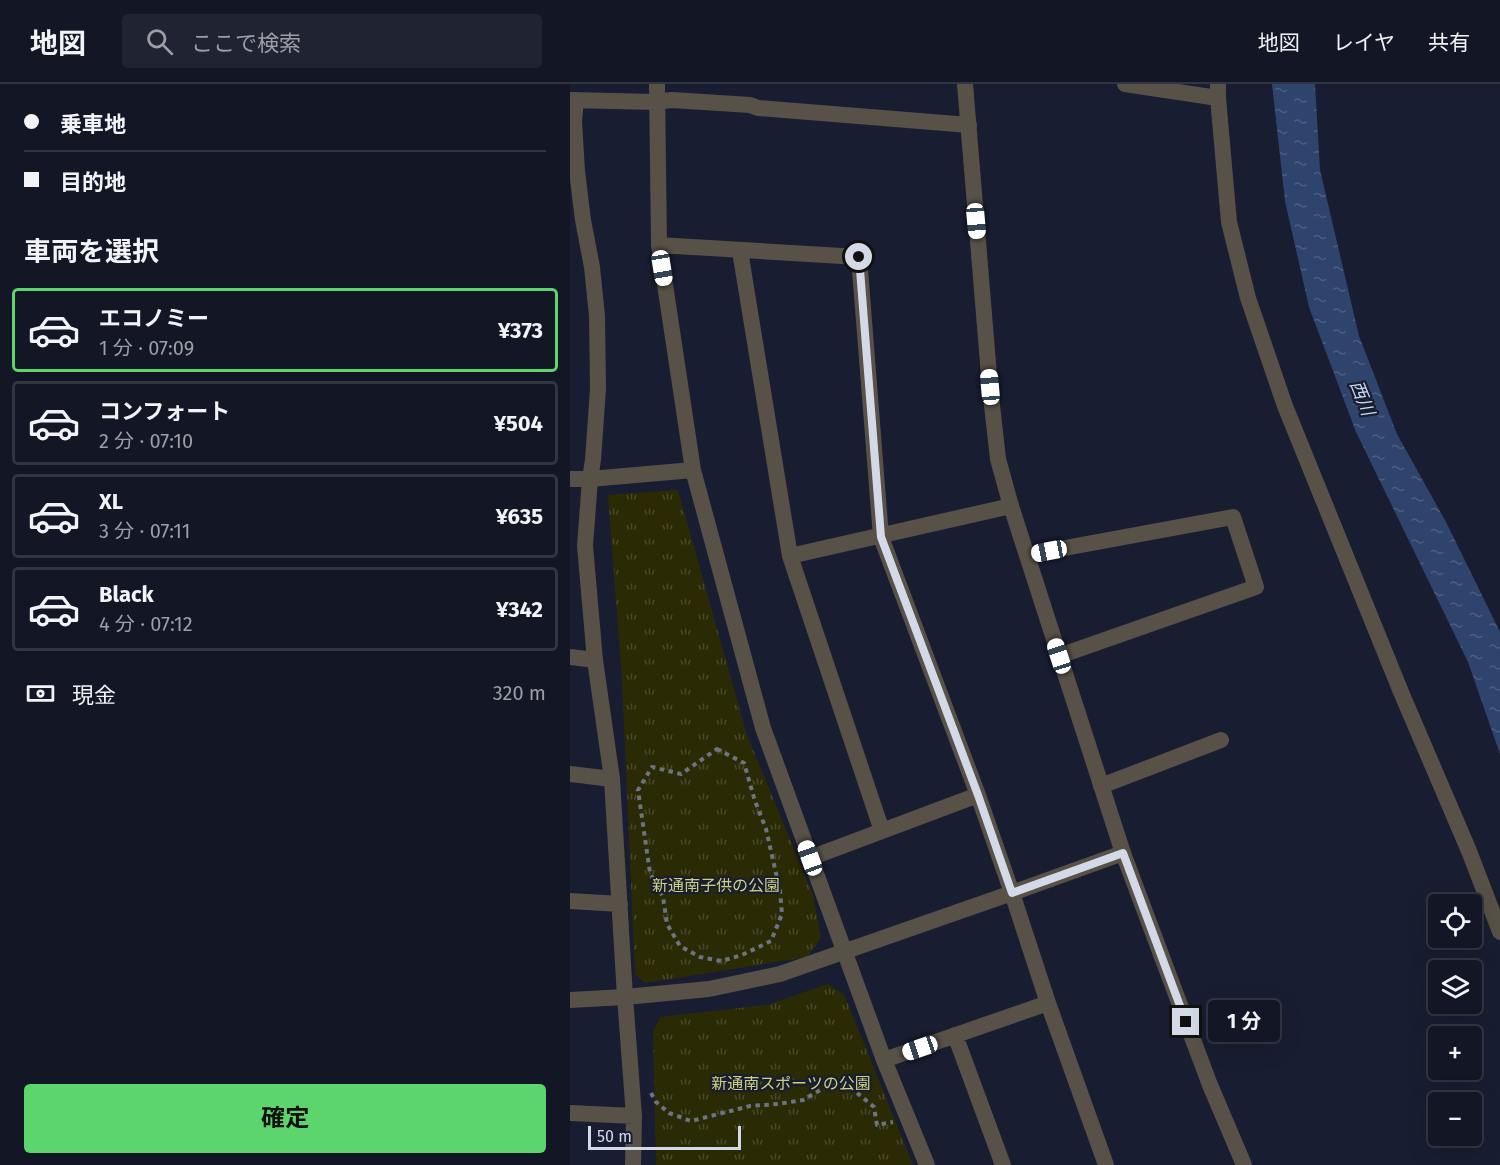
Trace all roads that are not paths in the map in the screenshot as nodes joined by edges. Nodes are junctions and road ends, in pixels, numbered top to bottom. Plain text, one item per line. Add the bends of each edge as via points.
1 (657, 84) edge
2 (965, 84) edge
3 (1125, 84) edge
4 (1218, 91) edge
5 (573, 100) edge
6 (656, 102) junction
7 (969, 126) junction
8 (658, 245) junction
9 (740, 251) junction
10 (693, 470) junction
11 (570, 479) edge
12 (590, 479) junction
13 (1011, 506) junction
14 (881, 537) junction
15 (577, 546) edge
16 (1027, 555) junction
17 (790, 556) junction
18 (1059, 656) junction
19 (570, 657) edge
20 (595, 660) junction
21 (1221, 740) dead end
22 (570, 774) edge
23 (612, 779) junction
24 (1101, 786) junction
25 (978, 795) junction
26 (882, 831) junction
27 (1123, 853) junction
28 (810, 858) junction
29 (1012, 893) junction
30 (570, 901) edge
31 (620, 904) junction
32 (1500, 932) edge
33 (845, 951) junction
34 (625, 997) junction
35 (570, 1000) edge
36 (1048, 1003) junction
37 (955, 1035) junction
38 (884, 1060) junction
39 (570, 1113) edge
40 (634, 1116) junction
41 (633, 1165) edge
42 (927, 1165) edge
43 (1003, 1165) edge
44 (1106, 1165) edge
45 (1244, 1165) edge

1 - 6 street
2 - 7 street
3 - 4 street
4 - 32 street via 1229,222 1248,298 1290,416
5 - 6 street
5 - 12 street via 577,171 597,316 598,388
6 - 7 street via 750,105
6 - 8 street
7 - 13 street via 990,387 998,459
8 - 9 street
8 - 10 street
9 - 14 street via 859,257
9 - 17 street
10 - 12 street
10 - 28 street via 763,729
11 - 12 street
12 - 15 street
13 - 14 street
13 - 16 street
14 - 17 street
14 - 25 street
15 - 20 street
16 - 18 street
16 - 18 street via 1233,517 1256,587
17 - 26 street
18 - 24 street
19 - 20 street
20 - 23 street
21 - 24 street
22 - 23 street
23 - 31 street
24 - 27 street
25 - 26 street
25 - 29 street
26 - 28 street
27 - 29 street
27 - 45 street
28 - 33 street
29 - 33 street
29 - 36 street
30 - 31 street
31 - 34 street
33 - 34 street via 780,974 739,983
33 - 38 street
34 - 35 street
34 - 40 street
36 - 37 street
36 - 44 street
37 - 38 street
37 - 43 street
38 - 42 street
39 - 40 street
40 - 41 street

